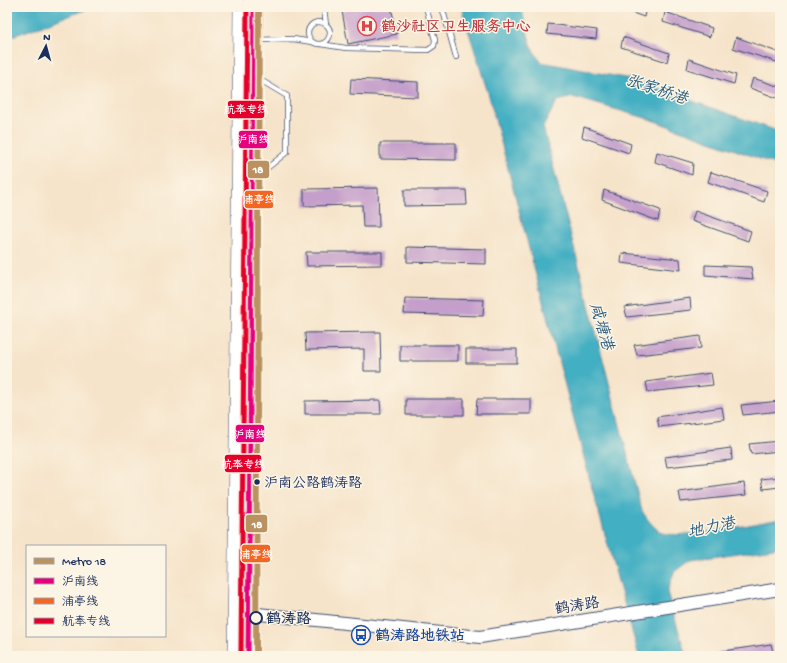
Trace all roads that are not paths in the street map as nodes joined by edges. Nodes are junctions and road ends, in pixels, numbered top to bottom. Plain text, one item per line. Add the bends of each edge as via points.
1 (241, 7) edge
2 (254, 7) edge
3 (324, 7) edge
4 (426, 7) edge
5 (442, 7) edge
6 (326, 25) junction
7 (254, 40) junction
8 (312, 42) junction
9 (320, 44) junction
10 (456, 57) dead end
11 (253, 68) junction
12 (252, 196) junction
13 (780, 589) edge
14 (242, 612) junction
15 (235, 656) edge
16 (248, 656) edge

1 - 14 main road
2 - 7 main road
3 - 6 lane
4 - 9 lane via 436,43 428,50 346,48
5 - 10 lane
6 - 8 lane via 317,22 310,25 308,32
6 - 9 lane via 329,35 326,41
7 - 8 lane via 293,39
7 - 11 main road
8 - 9 lane
11 - 12 main road
11 - 12 lane via 262,81 287,96 287,152 261,172
12 - 14 main road via 251,472
13 - 14 street, 鹤涛路 via 480,636
14 - 15 main road
14 - 16 main road

